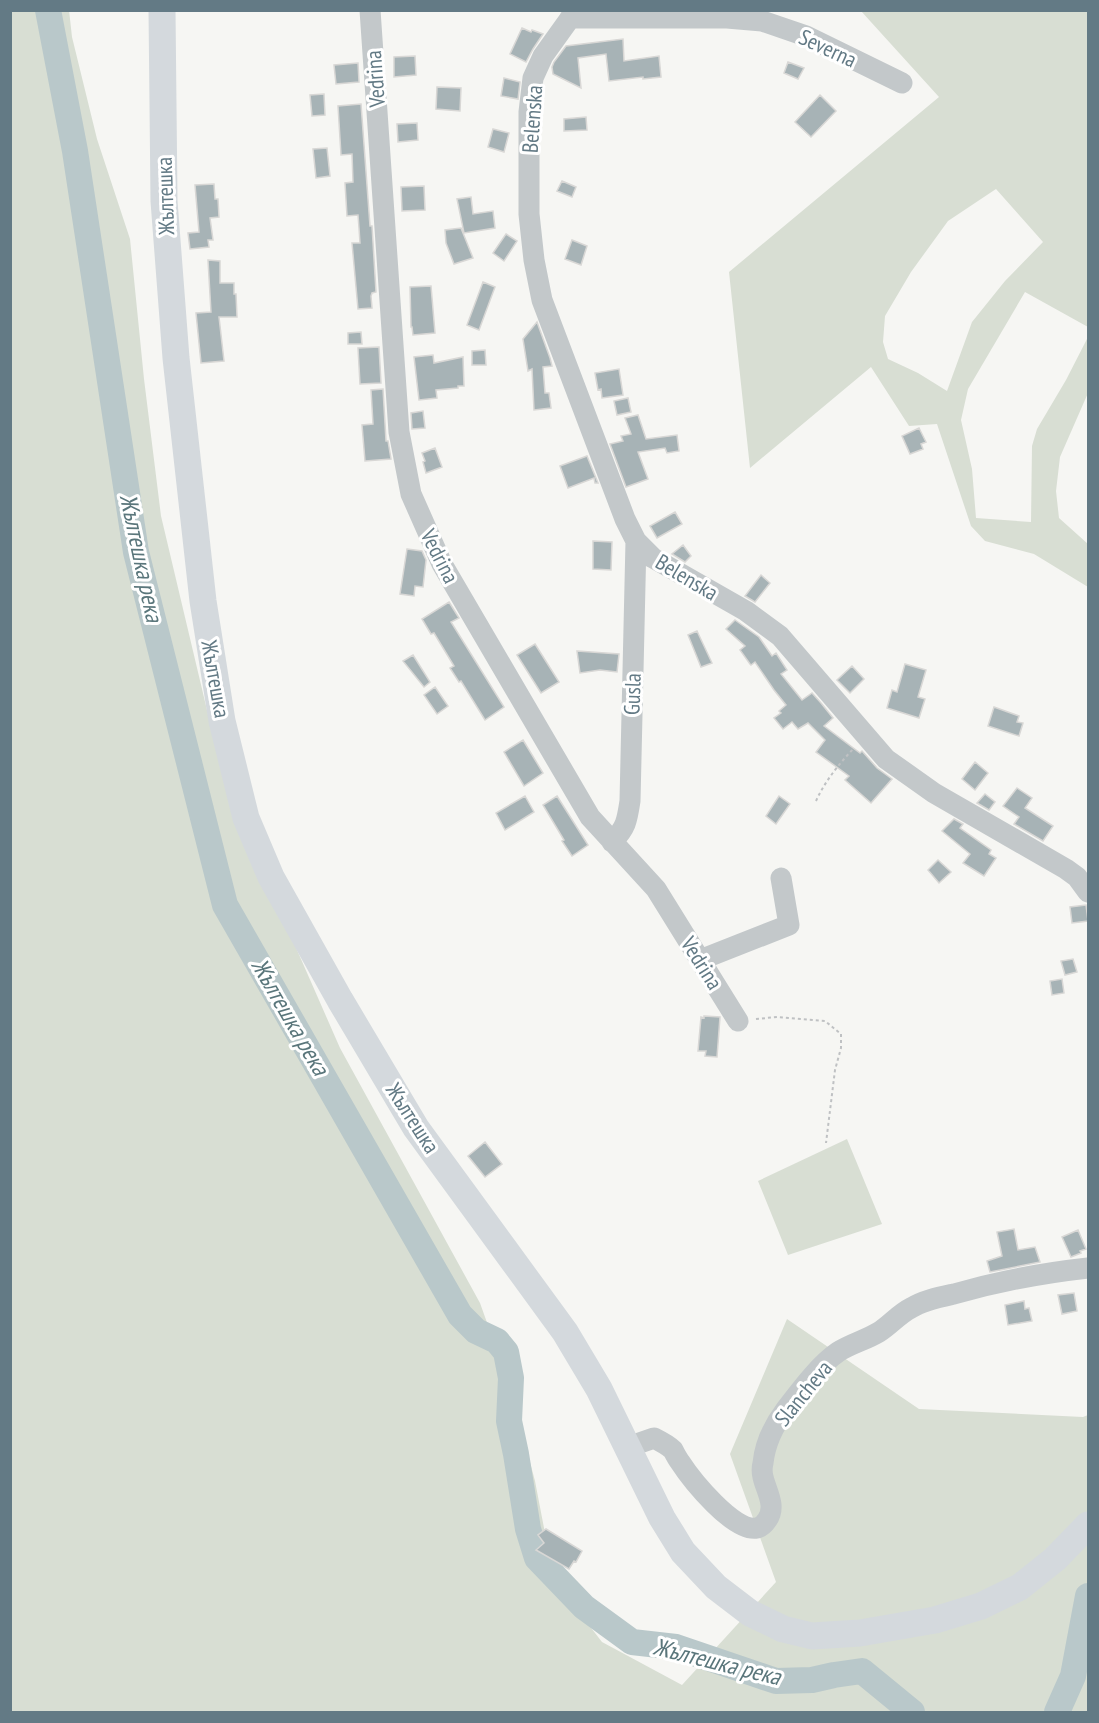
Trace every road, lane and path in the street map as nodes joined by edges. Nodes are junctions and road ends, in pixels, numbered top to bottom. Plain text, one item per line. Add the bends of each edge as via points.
1 (162, 10) edge
2 (370, 10) edge
3 (573, 14) edge
4 (903, 83) dead end
5 (636, 541) junction
6 (866, 735) junction
7 (816, 801) dead end
8 (612, 842) junction
9 (781, 878) dead end
10 (1089, 892) edge
11 (700, 960) junction
12 (738, 1021) joint
13 (826, 1143) dead end
14 (1089, 1268) edge
15 (628, 1447) junction
16 (1089, 1525) edge

1 - 15 main road, Жълтешка via 164,201 176,358 203,601 222,721 246,818 271,877 416,1128 565,1332
2 - 8 street, Vedrina via 399,432 411,494 442,564 590,817
3 - 4 street, Severna via 762,21 807,36
3 - 5 street, Belenska via 543,56 533,78 529,214 534,260 542,300
5 - 6 street, Belenska via 652,558 746,611 780,636
5 - 8 street, Gusla via 630,801 627,823
6 - 7 path via 841,761
6 - 10 street, Belenska via 895,766 1066,870
8 - 11 street, Vedrina via 656,889
9 - 11 street via 789,925
11 - 12 street, Vedrina
12 - 13 path via 777,1017 825,1021 841,1034
14 - 15 street, Slancheva via 999,1282 929,1300 912,1307 869,1338 837,1352 773,1428 763,1470 771,1513 758,1528 748,1528 726,1514 661,1441 654,1438
15 - 16 main road, Жълтешка via 683,1552 716,1587 750,1613 783,1629 812,1636 924,1622 981,1606 1020,1587

